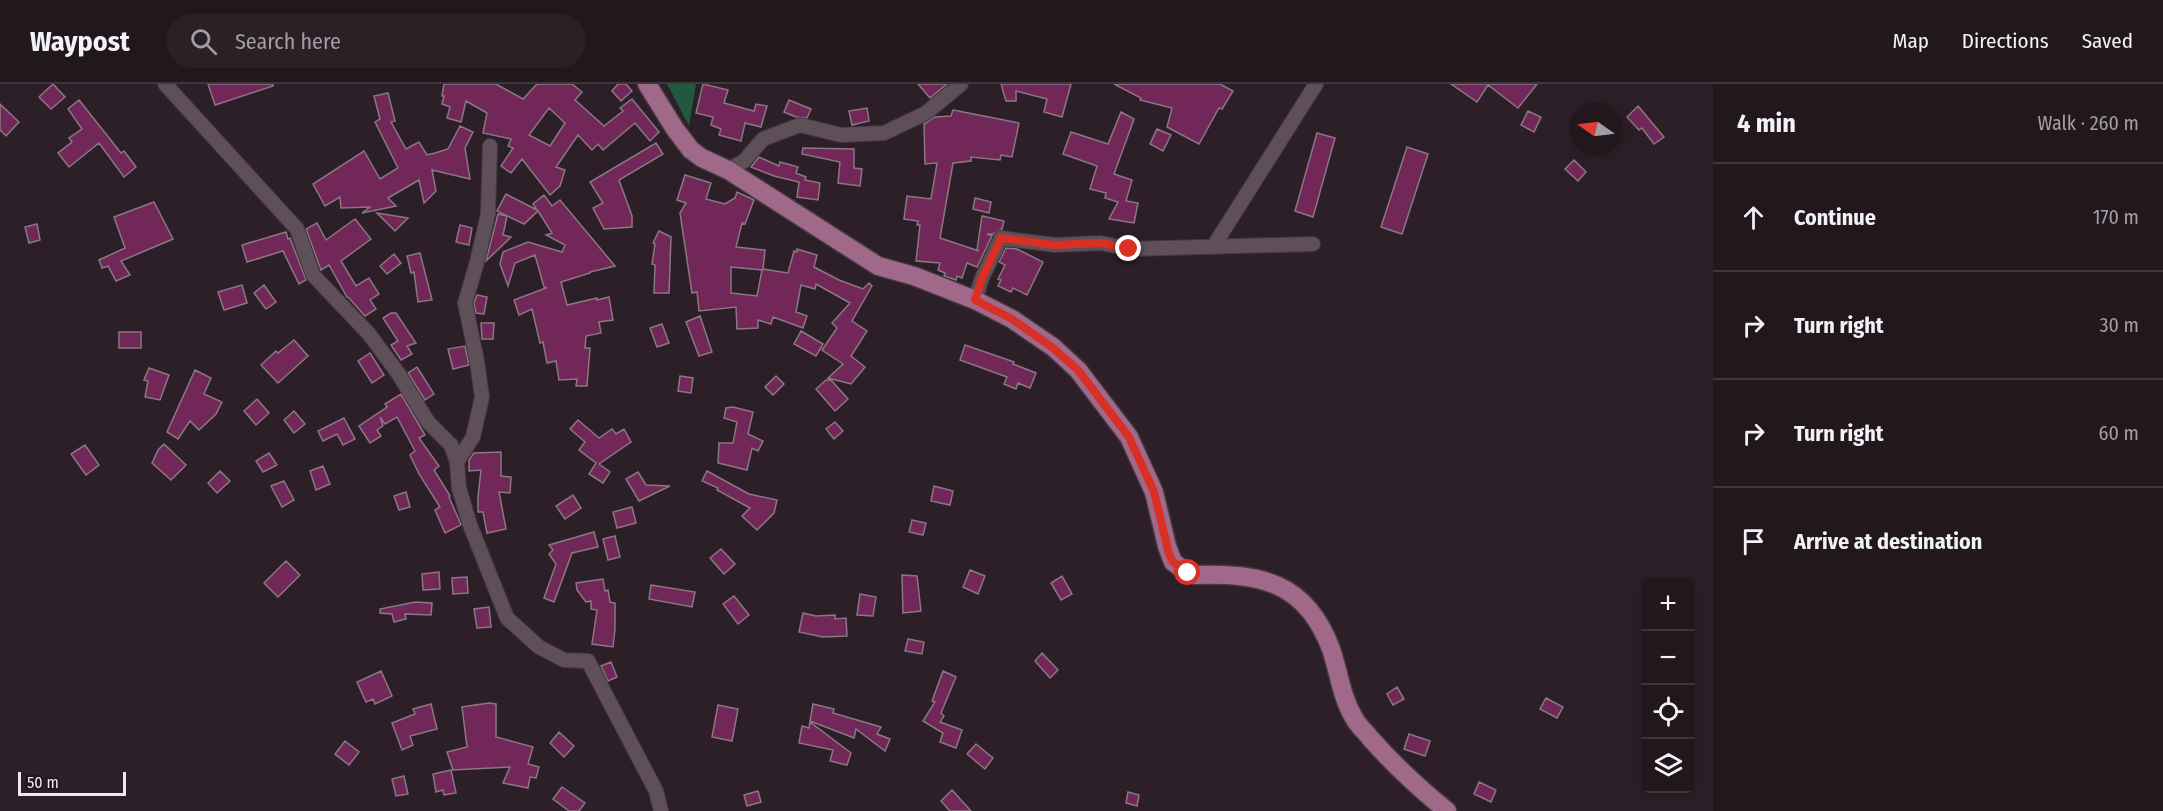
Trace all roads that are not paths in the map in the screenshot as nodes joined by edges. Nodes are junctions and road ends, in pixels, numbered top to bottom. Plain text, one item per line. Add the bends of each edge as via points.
1 (165, 84) edge
2 (647, 84) edge
3 (961, 84) edge
4 (1316, 84) edge
5 (490, 146) dead end
6 (728, 170) junction
7 (1313, 244) dead end
8 (1213, 247) junction
9 (975, 300) junction
10 (457, 462) junction
11 (661, 811) edge
12 (1447, 811) edge

1 - 10 street via 297,229 314,275 369,334 428,422 451,445
2 - 6 main road via 691,150
3 - 6 street via 926,113 884,133 841,135 800,126 763,139 744,161
4 - 8 street
5 - 10 street via 488,214 465,303 482,397 473,437
6 - 9 main road via 878,266
7 - 8 street
8 - 9 street via 1129,249 1101,243 1055,245 1001,238
9 - 12 main road via 1012,319 1078,370 1129,437 1154,492 1173,562 1196,575 1245,576 1275,583 1296,597 1318,621 1354,719 1413,783
10 - 11 street via 459,488 470,525 507,618 539,647 564,660 588,661 656,791

